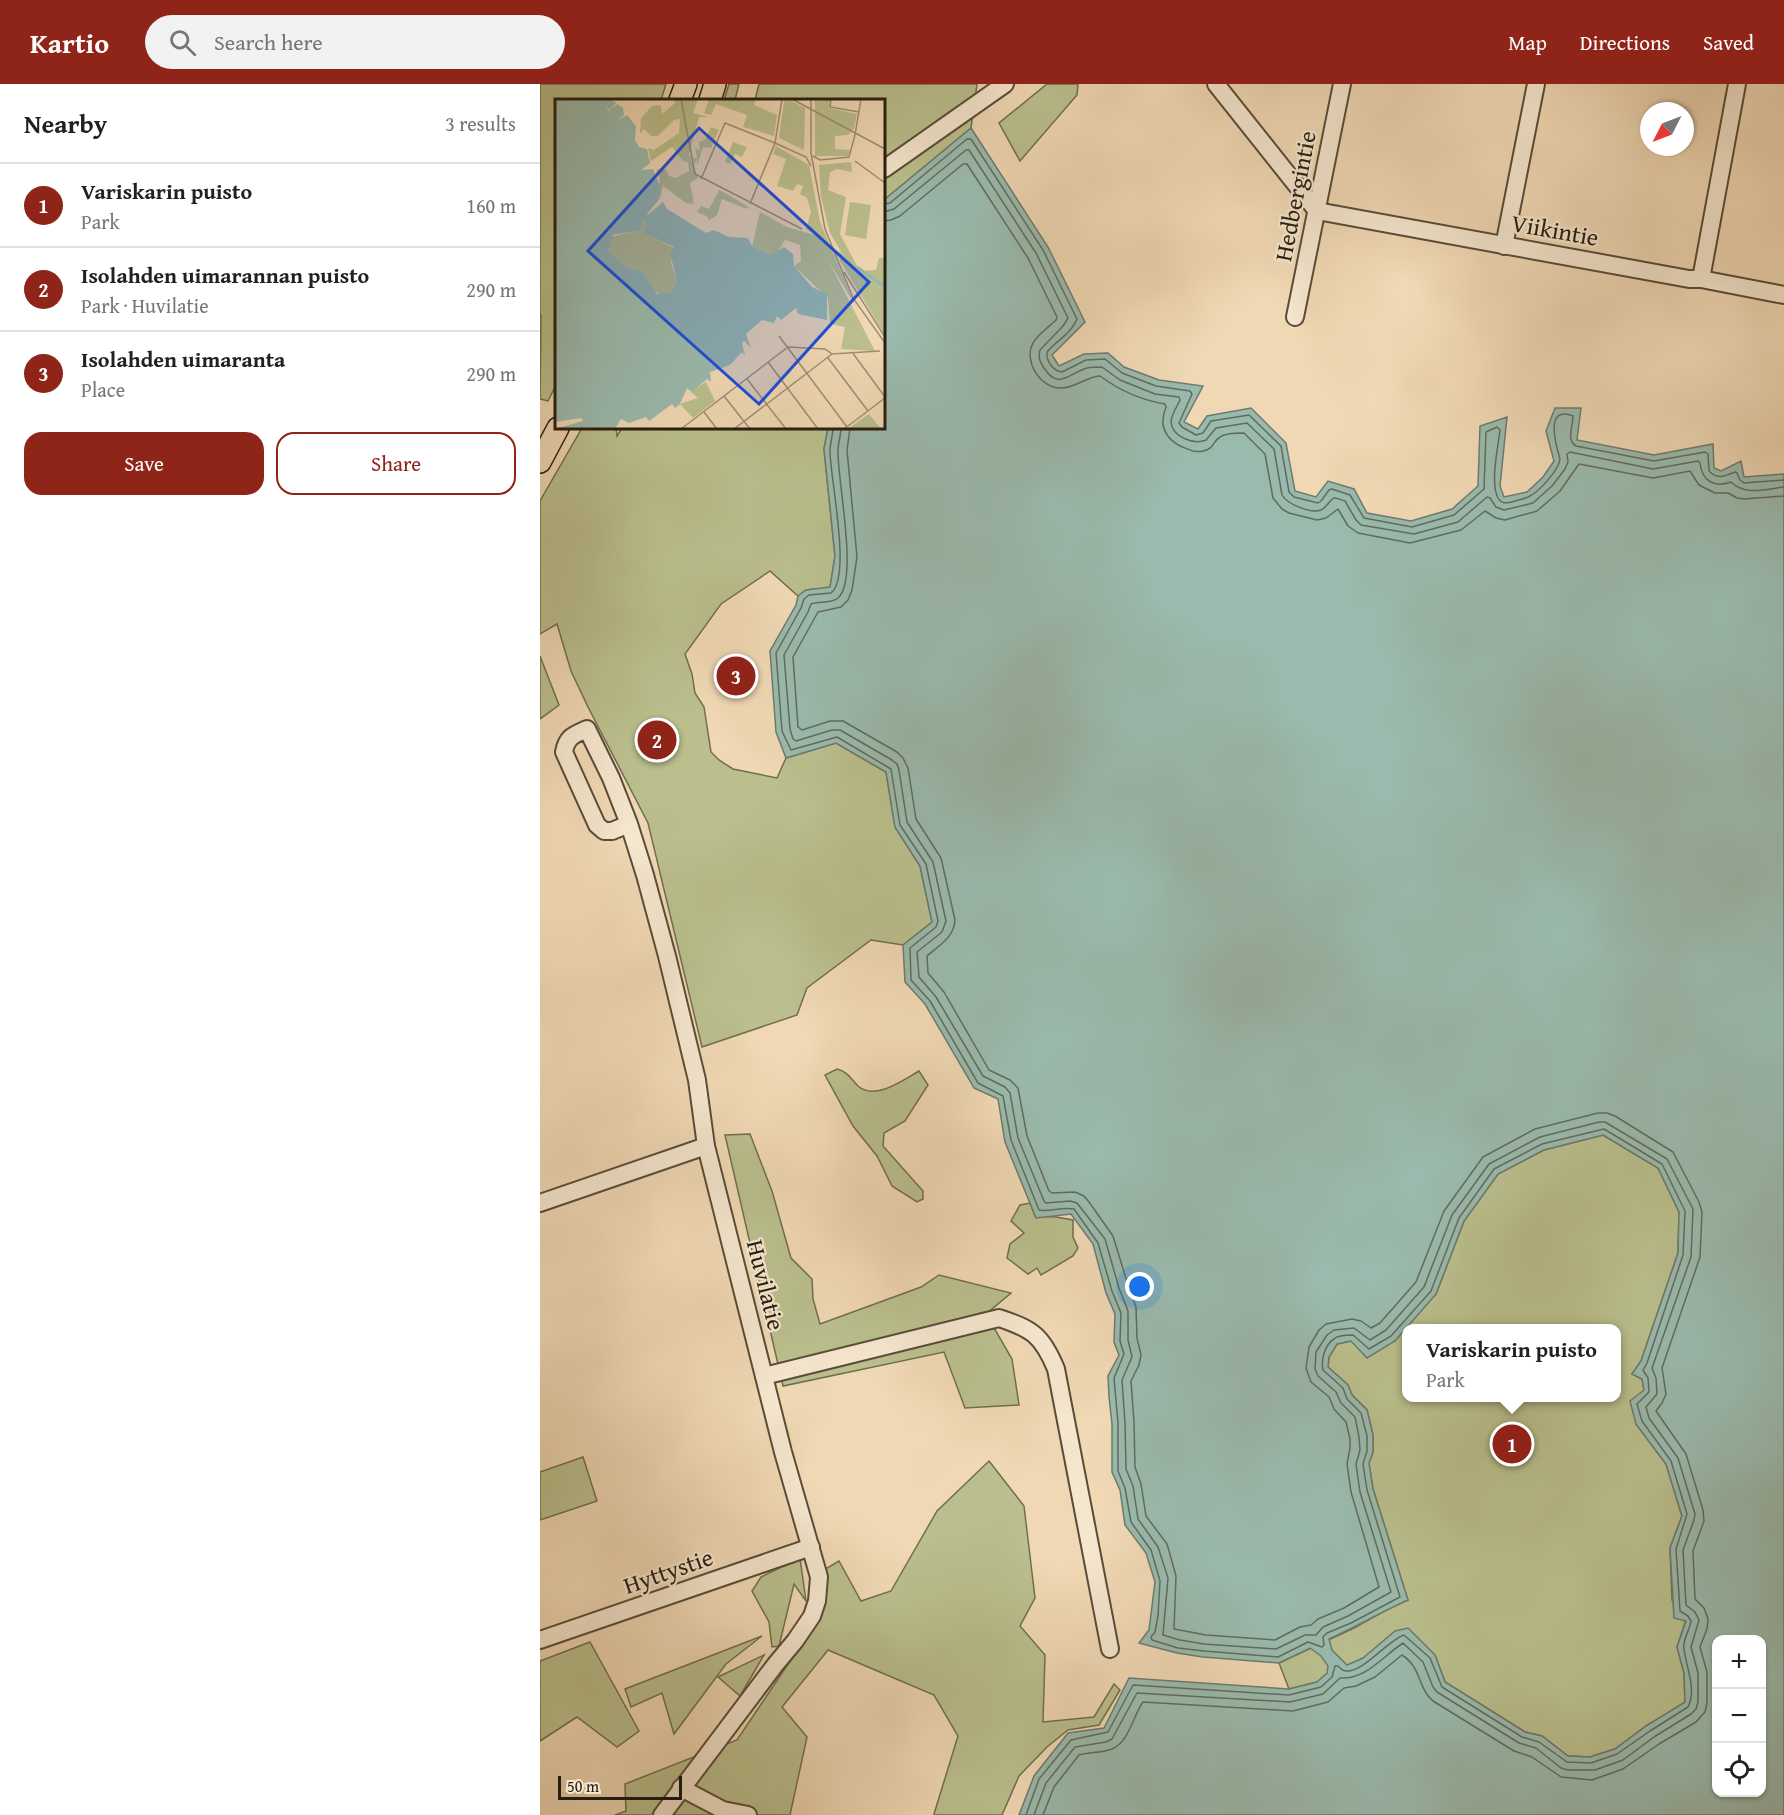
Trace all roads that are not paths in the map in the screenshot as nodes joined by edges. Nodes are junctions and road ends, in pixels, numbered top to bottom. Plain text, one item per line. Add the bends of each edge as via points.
1 (686, 84) edge
2 (715, 84) edge
3 (1005, 84) edge
4 (1216, 84) edge
5 (1342, 84) edge
6 (1536, 84) edge
7 (1737, 84) edge
8 (680, 99) edge
9 (710, 99) edge
10 (885, 168) edge
11 (1317, 211) junction
12 (1504, 246) junction
13 (1701, 279) junction
14 (1784, 295) edge
15 (1295, 317) dead end
16 (557, 429) edge
17 (540, 462) edge
18 (629, 824) junction
19 (706, 1146) junction
20 (540, 1203) edge
21 (764, 1376) junction
22 (811, 1547) junction
23 (540, 1640) edge
24 (1110, 1649) dead end
25 (681, 1788) junction
26 (662, 1815) edge
27 (748, 1815) edge

1 - 8 main road
2 - 9 main road
3 - 10 street
4 - 11 street
5 - 11 street, Hedbergintie
6 - 12 street
7 - 13 street
11 - 12 street, Viikintie
11 - 15 street, Hedbergintie
12 - 13 street, Viikintie
13 - 14 street, Viikintie
16 - 17 main road
18 - 18 street, Huvilatie via 587,729 571,736 564,752 597,825 612,831
18 - 19 street, Huvilatie via 683,1017
19 - 20 street
19 - 21 street, Huvilatie
21 - 22 street, Huvilatie
21 - 24 street via 999,1318 1024,1327 1040,1339 1056,1369
22 - 23 street, Hyttystie
22 - 25 street, Huvilatie via 819,1577 812,1616
25 - 26 street, Huvilatie
25 - 27 street via 723,1810

